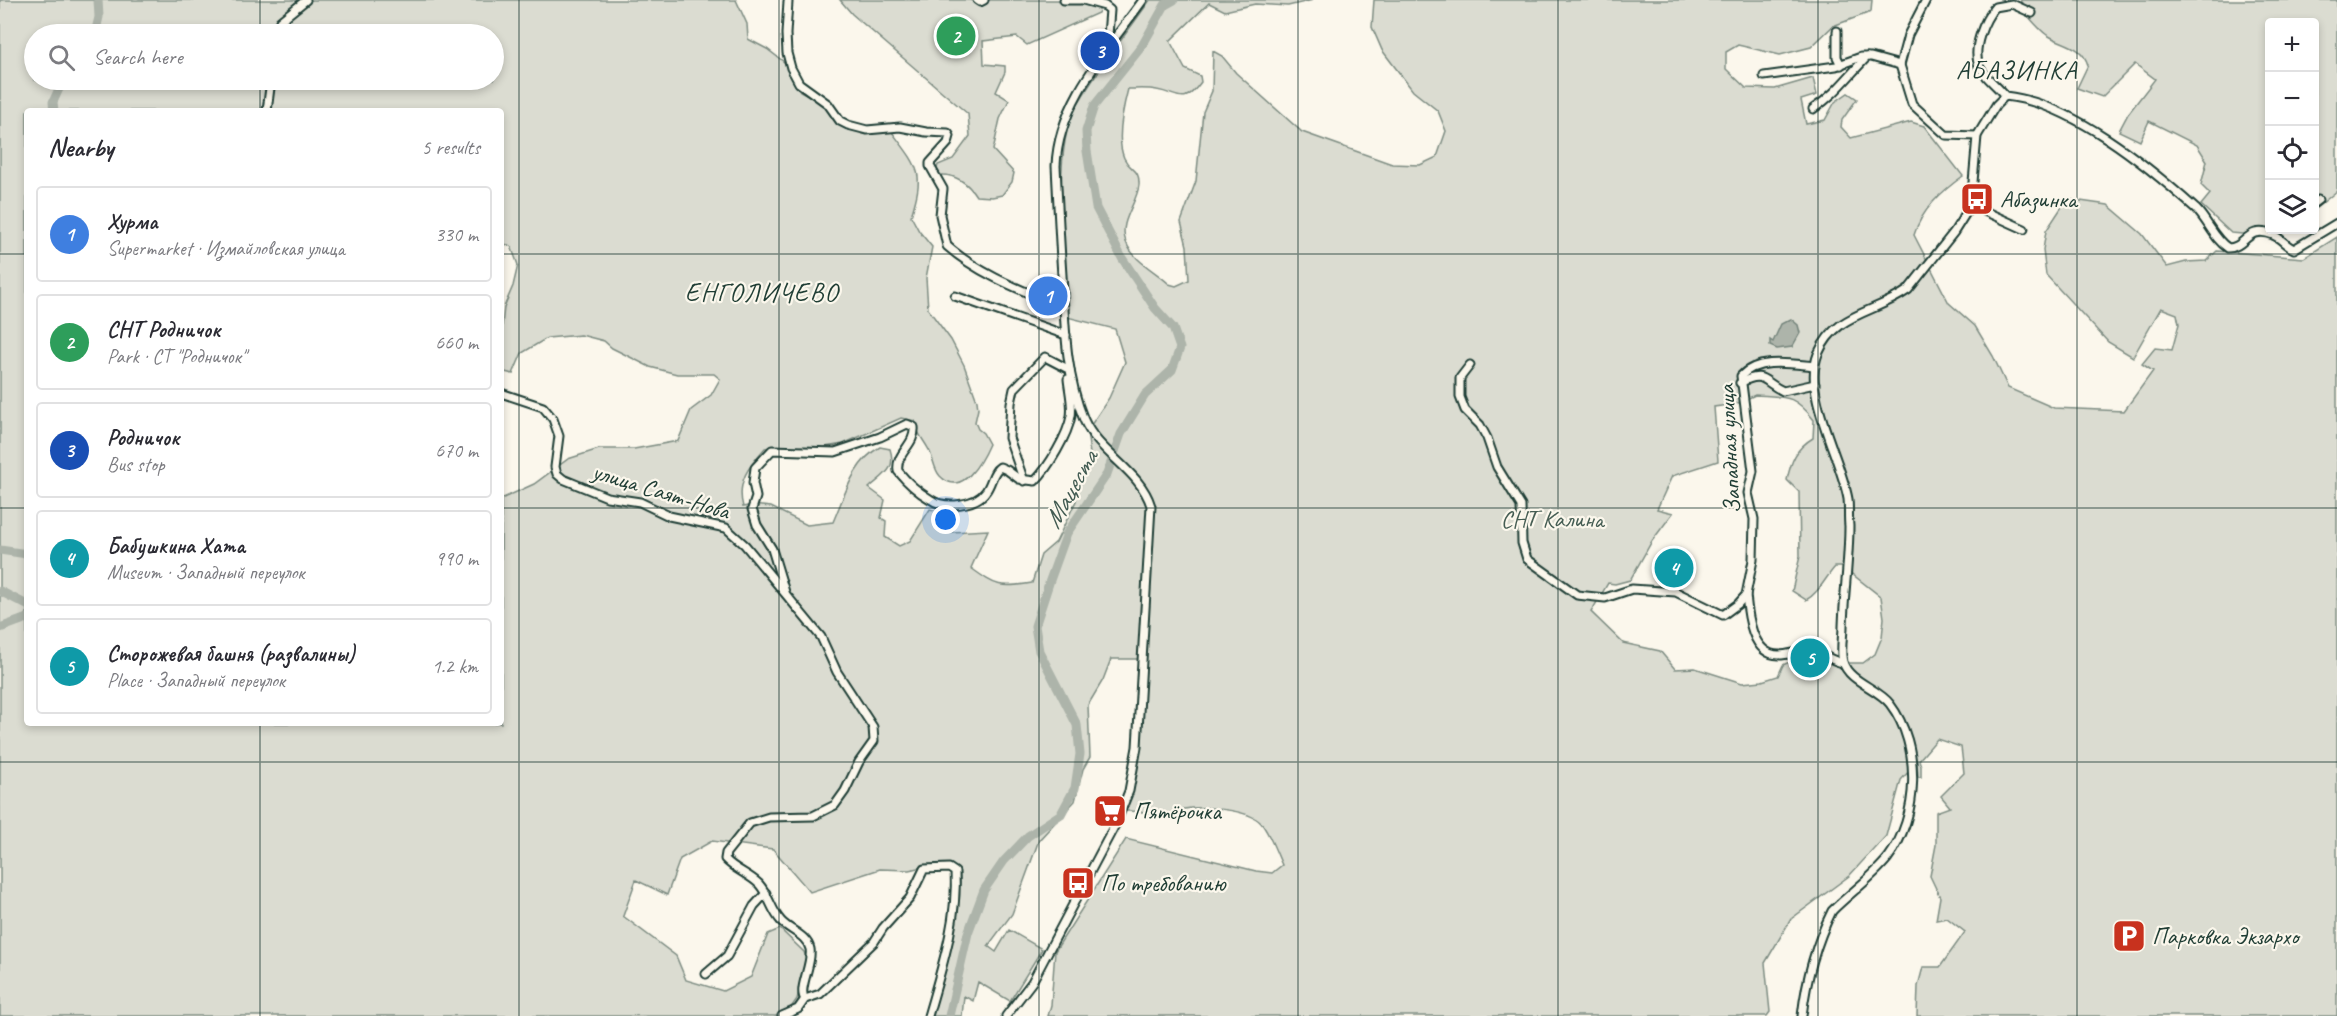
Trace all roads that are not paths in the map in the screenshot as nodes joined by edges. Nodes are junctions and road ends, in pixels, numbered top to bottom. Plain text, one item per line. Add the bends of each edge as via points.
1 (306, 0) edge
2 (1064, 0) edge
3 (1082, 0) edge
4 (1143, 0) edge
5 (1926, 0) edge
6 (789, 2) dead end
7 (2032, 13) dead end
8 (279, 24) edge
9 (1837, 32) dead end
10 (1107, 48) junction
11 (1829, 56) dead end
12 (1837, 57) junction
13 (1867, 57) junction
14 (1841, 65) junction
15 (1900, 65) junction
16 (1764, 76) dead end
17 (270, 90) edge
18 (2005, 96) junction
19 (267, 108) edge
20 (1813, 109) dead end
21 (1977, 136) junction
22 (1971, 205) junction
23 (2337, 223) edge
24 (2024, 229) dead end
25 (2313, 234) edge
26 (2315, 237) junction
27 (955, 296) dead end
28 (1064, 308) junction
29 (1066, 335) junction
30 (1470, 365) dead end
31 (1815, 366) junction
32 (1068, 369) junction
33 (1740, 383) junction
34 (1815, 384) junction
35 (504, 394) edge
36 (1024, 481) junction
37 (785, 594) junction
38 (1746, 595) junction
39 (1738, 604) junction
40 (1747, 606) junction
41 (1843, 663) junction
42 (766, 893) junction
43 (706, 974) dead end
44 (805, 999) junction
45 (782, 1016) edge
46 (928, 1016) edge
47 (1006, 1016) edge
48 (1802, 1016) edge

1 - 8 street
2 - 3 street
3 - 10 street via 1110,10
4 - 10 street
5 - 15 street via 1908,35
6 - 28 street via 787,53 799,83 848,125 867,130 900,127 948,133 948,143 930,163 943,189 940,214 947,246 1018,289
7 - 18 street via 2012,4 1995,7 1986,16 1979,41 1979,66
9 - 12 street
10 - 28 street via 1067,112 1058,144
11 - 12 street
12 - 14 street
13 - 14 street
13 - 15 street
13 - 20 street via 1839,89
14 - 16 street
15 - 21 street via 1912,104 1941,132
17 - 19 street
18 - 21 street
18 - 26 street via 2056,109 2143,163 2206,219 2228,248 2257,232 2271,234 2294,249
21 - 22 street
22 - 24 street
22 - 31 street via 1916,282 1898,297 1832,331
23 - 26 street
25 - 26 street
27 - 29 street
28 - 29 street
29 - 32 street
30 - 39 street via 1460,378 1460,397 1465,410 1480,425 1502,476 1521,506 1522,543 1527,559 1577,596 1605,598 1632,589 1676,592 1723,615
31 - 33 street, Западная улица via 1761,365 1743,373
31 - 34 street
32 - 36 street via 1072,413 1067,428 1040,476 1035,481
32 - 36 street via 1045,357 1014,389 1009,438
32 - 47 street via 1086,423 1147,495 1152,514 1137,747 1129,791 1116,823 1032,982
33 - 34 street via 1763,377 1784,391
33 - 38 street, Западная улица via 1753,471 1748,494 1754,519 1753,560
34 - 41 street via 1849,502
35 - 37 street, улица Саят-Нова via 543,407 553,419 559,436 555,467 563,479 607,497 640,502 669,516 726,528
36 - 37 street via 1000,467 987,491 973,502 938,503 898,471 898,459 915,433 908,424 836,452 772,450 754,468 756,497 752,509 772,549
37 - 42 street, улица Саят-Нова via 821,637 837,672 875,732 874,741 835,805 813,816 769,817 750,823 728,850 725,860
38 - 39 street
38 - 40 street
39 - 40 street
40 - 41 street via 1762,650 1779,655 1813,652
41 - 48 street via 1851,675 1883,697 1894,711 1910,754 1911,801 1904,828 1888,857 1832,911 1808,980
42 - 43 street via 754,906 727,956
42 - 44 street, улица Саят-Нова via 779,919 804,938 810,950 802,992
44 - 45 street via 798,1009
44 - 46 street via 820,994 874,942 910,898 924,869 949,868 955,872 955,899

